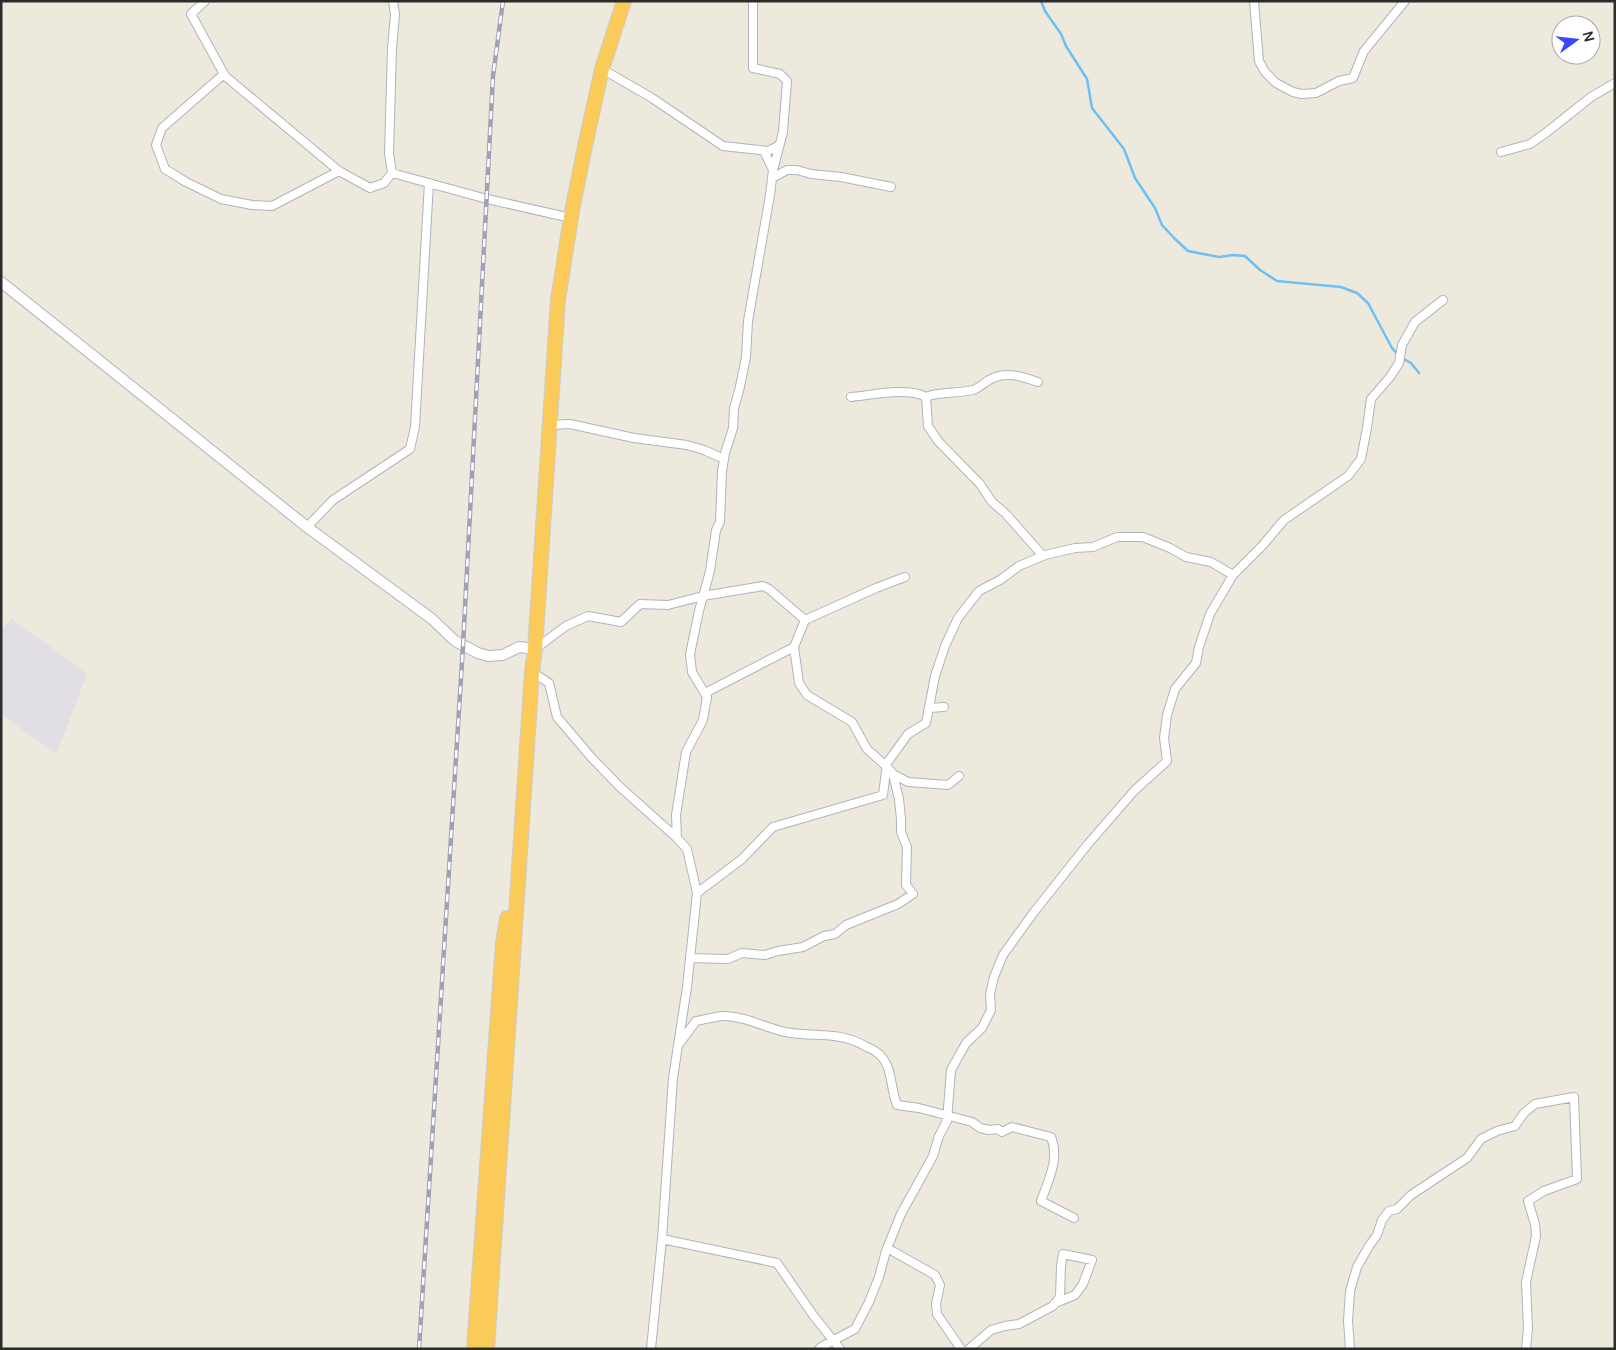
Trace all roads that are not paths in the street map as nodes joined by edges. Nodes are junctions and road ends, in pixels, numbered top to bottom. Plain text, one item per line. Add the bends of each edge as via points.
1 (205, 1) edge
2 (392, 1) edge
3 (624, 1) edge
4 (753, 1) edge
5 (1254, 1) edge
6 (1405, 1) edge
7 (602, 69) junction
8 (224, 74) junction
9 (1615, 83) edge
10 (778, 146) junction
11 (764, 151) junction
12 (1502, 152) dead end
13 (339, 171) junction
14 (392, 173) junction
15 (772, 174) junction
16 (429, 184) junction
17 (891, 187) dead end
18 (571, 218) junction
19 (1, 282) edge
20 (1443, 300) dead end
21 (1038, 382) dead end
22 (851, 397) dead end
23 (926, 397) junction
24 (550, 425) junction
25 (724, 459) junction
26 (307, 527) junction
27 (1043, 556) junction
28 (1233, 575) junction
29 (905, 577) dead end
30 (703, 596) junction
31 (805, 620) junction
32 (794, 647) junction
33 (535, 649) junction
34 (532, 672) junction
35 (705, 693) junction
36 (944, 707) dead end
37 (929, 708) junction
38 (886, 766) junction
39 (892, 774) junction
40 (959, 776) dead end
41 (521, 821) junction
42 (678, 838) junction
43 (697, 893) junction
44 (690, 958) junction
45 (678, 1045) junction
46 (947, 1116) junction
47 (1074, 1218) dead end
48 (662, 1239) junction
49 (887, 1248) junction
50 (1055, 1303) junction
51 (833, 1341) junction
52 (474, 1349) edge
53 (486, 1349) edge
54 (651, 1349) edge
55 (819, 1349) edge
56 (840, 1349) edge
57 (961, 1349) edge
58 (968, 1349) edge
59 (1350, 1349) edge
60 (1526, 1349) edge

1 - 8 street via 192,14
2 - 14 street via 395,14 389,153
3 - 7 highway
4 - 10 street via 753,68 780,74 787,82 783,132
5 - 6 street via 1259,61 1276,83 1302,94 1316,93 1353,78 1364,52
7 - 11 street via 723,146
7 - 18 highway
8 - 13 street
8 - 13 street via 162,128 156,145 165,169 221,199 272,206
9 - 12 street via 1591,97 1530,144
10 - 11 street
10 - 15 street
11 - 15 street
13 - 14 street via 370,188 384,183
14 - 16 street
15 - 17 street via 797,170
15 - 25 street via 748,321 746,357
16 - 18 street
16 - 26 street via 415,427 410,449 333,500
18 - 24 highway via 558,300
19 - 26 street
20 - 28 street via 1415,322 1402,345 1399,363 1371,398 1361,459 1348,476 1284,520
21 - 23 street via 1004,374 975,390 936,393
22 - 23 street via 892,393 918,393
23 - 27 street via 928,426 938,441
24 - 25 street via 570,424 687,446
24 - 33 highway
25 - 30 street via 720,522
26 - 33 street via 432,619 463,646 478,654 496,657 519,646
27 - 28 street via 1093,547 1117,537 1143,537 1186,558 1210,562
27 - 37 street via 979,591 958,618 935,676
28 - 46 street via 1210,614 1196,663 1175,689 1164,738 1167,761 1134,791 1088,844 1003,955 990,994 991,1010 951,1070
29 - 31 street
30 - 31 street via 763,586
30 - 33 street via 668,605 640,604 621,622 588,616 566,626
30 - 35 street via 690,654 692,672
31 - 32 street
32 - 35 street
32 - 38 street via 799,684 807,694 852,722 867,749
33 - 34 highway
34 - 41 highway
34 - 42 street via 549,683 557,717 591,757 620,788
35 - 42 street via 702,720 686,752 676,815
36 - 37 street
37 - 38 street via 926,723 908,734
38 - 39 street
38 - 43 street via 883,795 774,827 742,859
39 - 40 street via 908,782 948,785
39 - 44 street via 899,799 900,832 907,847 906,885 913,894 898,904 846,924 836,934 824,936 803,947 765,956 742,953 728,959
41 - 52 highway via 503,943
41 - 53 highway
42 - 43 street via 687,849
43 - 44 street
44 - 45 street
45 - 46 street via 696,1021 723,1016 786,1032 856,1040 879,1054 888,1066 898,1105
45 - 48 street
46 - 47 street via 989,1130 1002,1132 1012,1127 1051,1137 1053,1168 1041,1201
46 - 49 street via 933,1156 901,1214
48 - 51 street via 777,1263
48 - 54 street
49 - 51 street via 870,1302 855,1329
49 - 57 street via 935,1275 940,1285 937,1314
50 - 50 street via 1060,1297 1064,1254 1092,1260 1076,1295
50 - 58 street via 1019,1324 991,1330
51 - 55 street
51 - 56 street
59 - 60 street via 1350,1291 1357,1267 1389,1211 1397,1209 1467,1158 1481,1139 1515,1126 1535,1104 1574,1097 1577,1179 1544,1191 1528,1201 1536,1236 1526,1282

